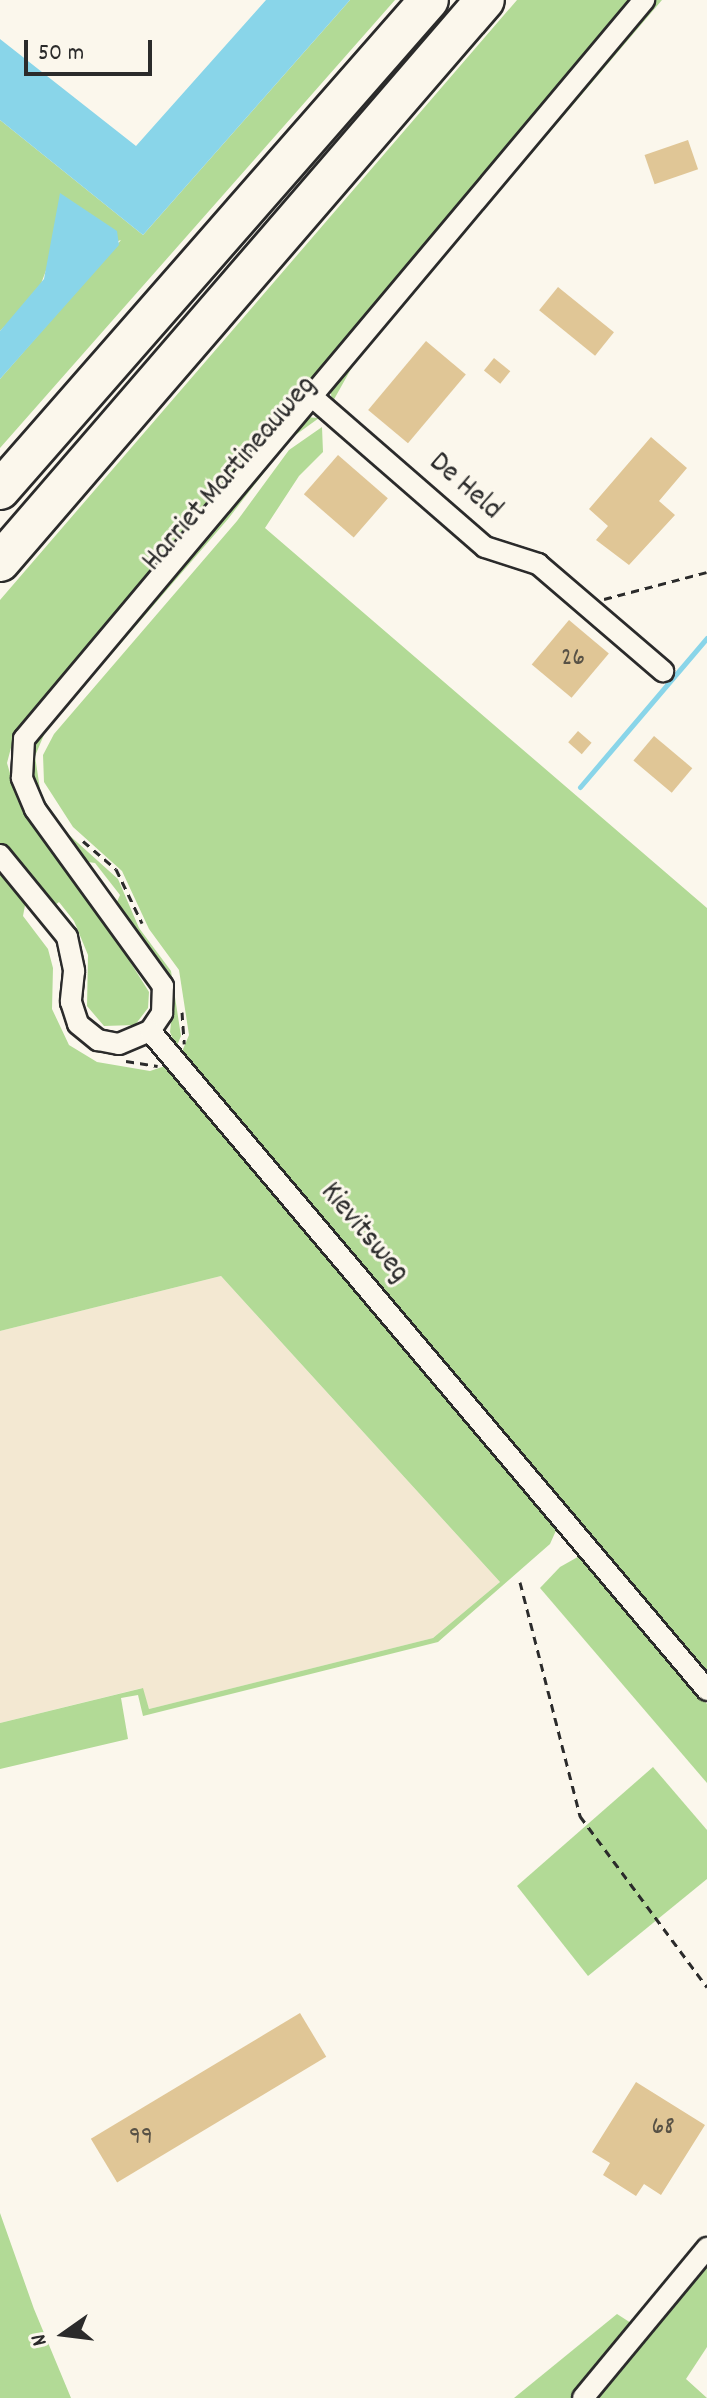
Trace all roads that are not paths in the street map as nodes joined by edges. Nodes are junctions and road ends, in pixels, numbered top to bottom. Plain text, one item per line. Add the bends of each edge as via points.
1 (429, 0) edge
2 (485, 0) edge
3 (644, 0) edge
4 (309, 394) junction
5 (0, 490) edge
6 (0, 562) edge
7 (663, 671) dead end
8 (0, 855) edge
9 (150, 1031) junction
10 (707, 1690) edge
11 (707, 2248) edge
12 (583, 2398) edge

1 - 5 highway
2 - 6 highway
3 - 4 street, Harriet Martineauweg
4 - 7 street, De Held via 485,547 538,564
4 - 9 street, Harriet Martineauweg via 24,739 22,778 35,809 163,986 162,1013
8 - 9 street via 67,937 74,971 71,1002 78,1024 98,1040 119,1044
9 - 10 street, Kievitsweg
11 - 12 street

